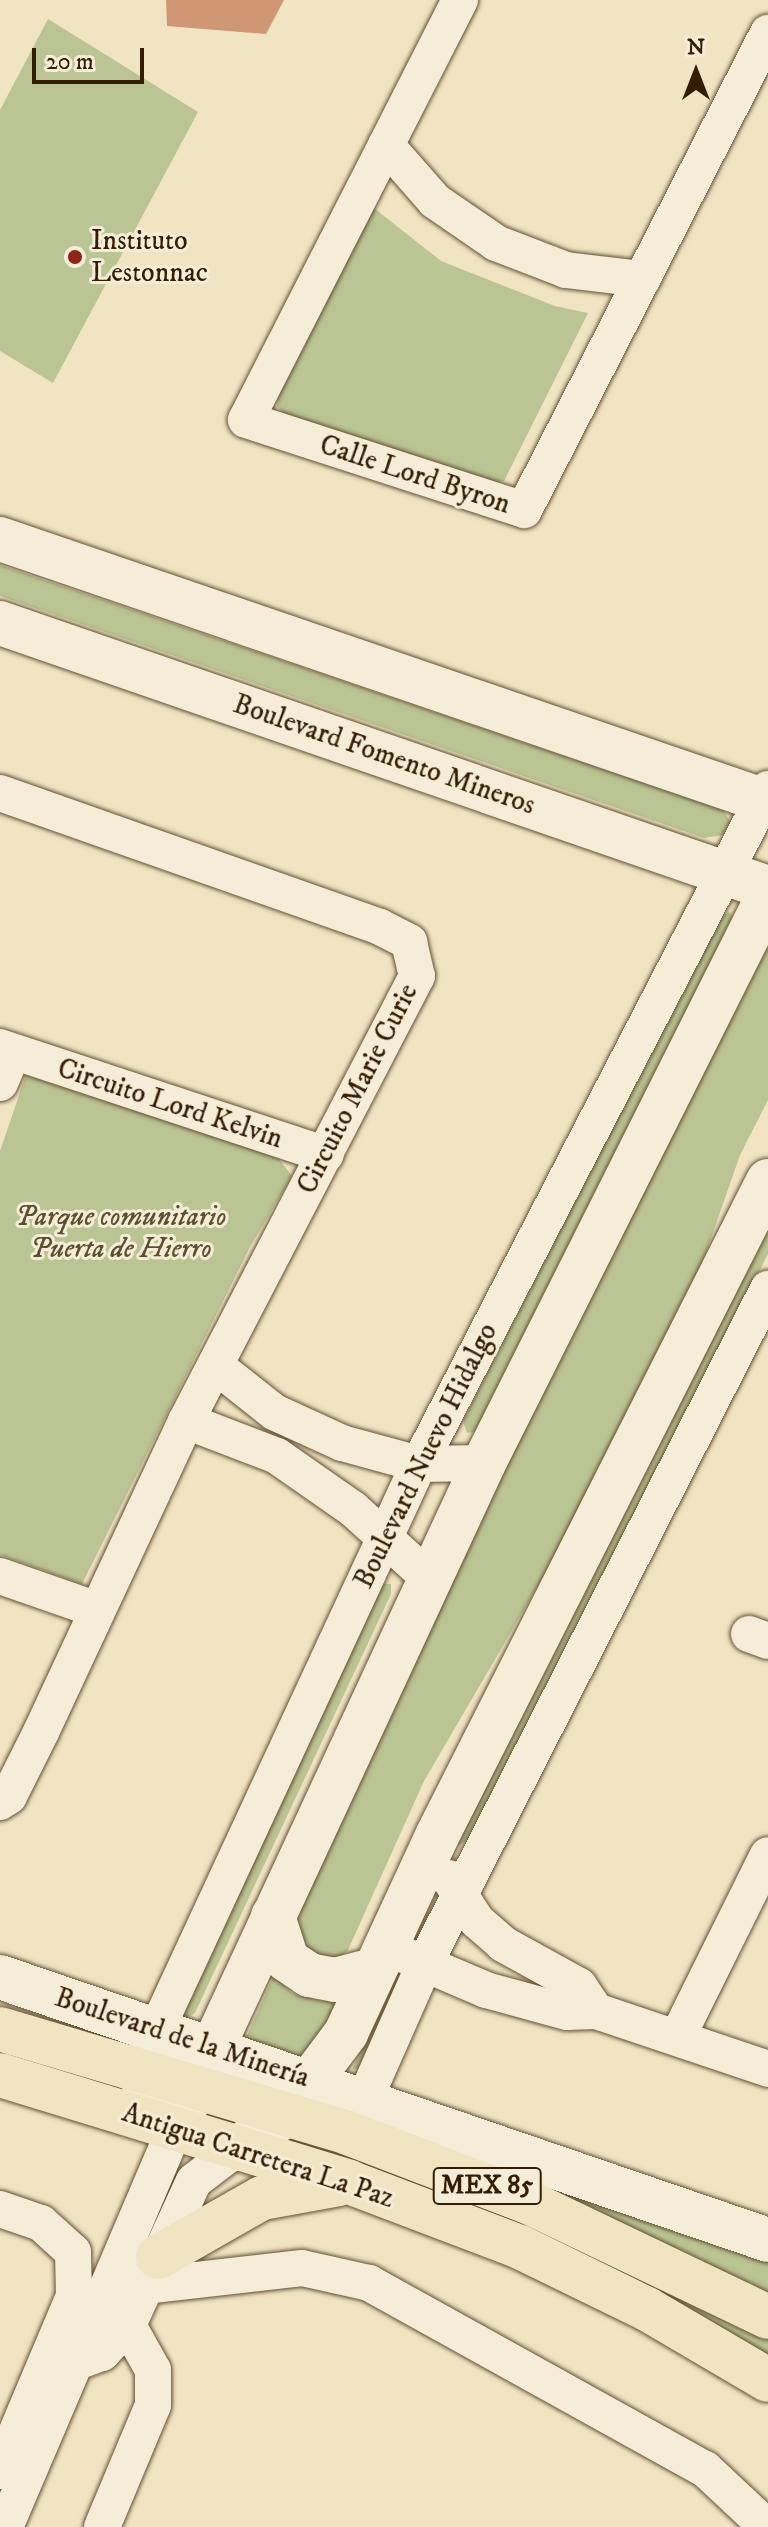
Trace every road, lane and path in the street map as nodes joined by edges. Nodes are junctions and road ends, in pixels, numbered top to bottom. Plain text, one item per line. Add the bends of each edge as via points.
1 (460, 0) edge
2 (768, 33) edge
3 (386, 145) junction
4 (642, 279) junction
5 (0, 539) edge
6 (0, 623) edge
7 (0, 793) edge
8 (766, 797) edge
9 (725, 873) junction
10 (768, 888) edge
11 (768, 896) edge
12 (4, 1061) edge
13 (326, 1155) junction
14 (768, 1181) edge
15 (768, 1289) edge
16 (216, 1366) junction
17 (186, 1421) junction
18 (484, 1463) junction
19 (419, 1464) junction
20 (384, 1536) junction
21 (0, 1576) edge
22 (430, 1579) junction
23 (95, 1609) junction
24 (4, 1799) edge
25 (437, 1836) junction
26 (768, 1855) edge
27 (460, 1894) junction
28 (273, 1916) junction
29 (379, 1956) junction
30 (423, 1967) junction
31 (0, 1977) edge
32 (596, 2011) junction
33 (0, 2029) edge
34 (156, 2031) junction
35 (677, 2038) junction
36 (211, 2050) junction
37 (768, 2069) edge
38 (139, 2073) junction
39 (0, 2075) edge
40 (312, 2081) junction
41 (364, 2101) junction
42 (184, 2110) junction
43 (284, 2116) junction
44 (236, 2149) junction
45 (349, 2182) junction
46 (0, 2209) edge
47 (768, 2240) edge
48 (151, 2271) junction
49 (768, 2317) edge
50 (128, 2325) junction
51 (71, 2364) junction
52 (768, 2380) edge
53 (0, 2471) edge
54 (5, 2527) edge
55 (102, 2527) edge
56 (767, 2527) edge

1 - 3 street, Calle Lord Byron
2 - 4 street, Calle Lord Byron
3 - 4 street via 435,201 496,243 566,270
3 - 4 street, Calle Lord Byron via 246,420 524,510
5 - 8 street
6 - 9 street, Boulevard Fomento Mineros
7 - 13 street, Circuito Marie Curie via 380,927 409,942 417,976
8 - 9 street, Boulevard Nuevo Hidalgo
9 - 10 street, Boulevard Fomento Mineros
9 - 19 street, Boulevard Nuevo Hidalgo
11 - 18 street, Boulevard Nuevo Hidalgo
12 - 13 street, Circuito Lord Kelvin
13 - 16 street, Circuito Marie Curie
14 - 25 street
15 - 27 street
16 - 17 street, Circuito Marie Curie
16 - 19 street via 244,1391 307,1430
17 - 20 street via 277,1456
17 - 23 street, Circuito Marie Curie
18 - 19 street
18 - 22 street, Boulevard Nuevo Hidalgo
19 - 20 street, Boulevard Nuevo Hidalgo
20 - 22 street
20 - 34 street, Boulevard Nuevo Hidalgo
21 - 23 street
22 - 28 street, Boulevard Nuevo Hidalgo
23 - 24 street, Circuito Marie Curie
25 - 27 street via 439,1863
25 - 29 street
26 - 35 street
27 - 30 street
27 - 32 street via 477,1921 503,1944 579,1986
28 - 29 street via 287,1960 309,1975 335,1980
28 - 36 street, Boulevard Nuevo Hidalgo
29 - 30 street
29 - 40 street via 346,2033
30 - 32 street via 567,2012
30 - 41 street
31 - 34 street, Boulevard de la Minería
32 - 35 street
33 - 38 main road, Antigua Carretera La Paz / MEX 85
34 - 36 street, Boulevard de la Minería
34 - 38 street, Boulevard Nuevo Hidalgo
35 - 37 street
36 - 40 street, Boulevard de la Minería
36 - 42 street, Boulevard Nuevo Hidalgo
38 - 42 main road, Antigua Carretera La Paz / MEX 85
39 - 42 main road, Antigua Carretera La Paz / MEX 85
40 - 41 street, Boulevard de la Minería
40 - 43 street
41 - 43 street via 328,2116
41 - 47 street
42 - 43 main road, Antigua Carretera La Paz / MEX 85
42 - 44 main road, Antigua Carretera La Paz / MEX 85
42 - 51 street, Boulevard Nuevo Hidalgo
43 - 44 street
43 - 49 main road, Antigua Carretera La Paz / MEX 85 via 348,2133 528,2202
44 - 45 main road, Antigua Carretera La Paz / MEX 85
44 - 48 street via 194,2181
45 - 48 main road via 262,2198
45 - 52 main road, Antigua Carretera La Paz / MEX 85 via 520,2247 647,2309
46 - 53 street via 41,2223 73,2252 74,2296
48 - 50 street
48 - 56 street via 302,2268 369,2283 705,2469
50 - 51 street via 102,2353
50 - 55 street via 153,2370 153,2405
51 - 54 street, Boulevard Nuevo Hidalgo

